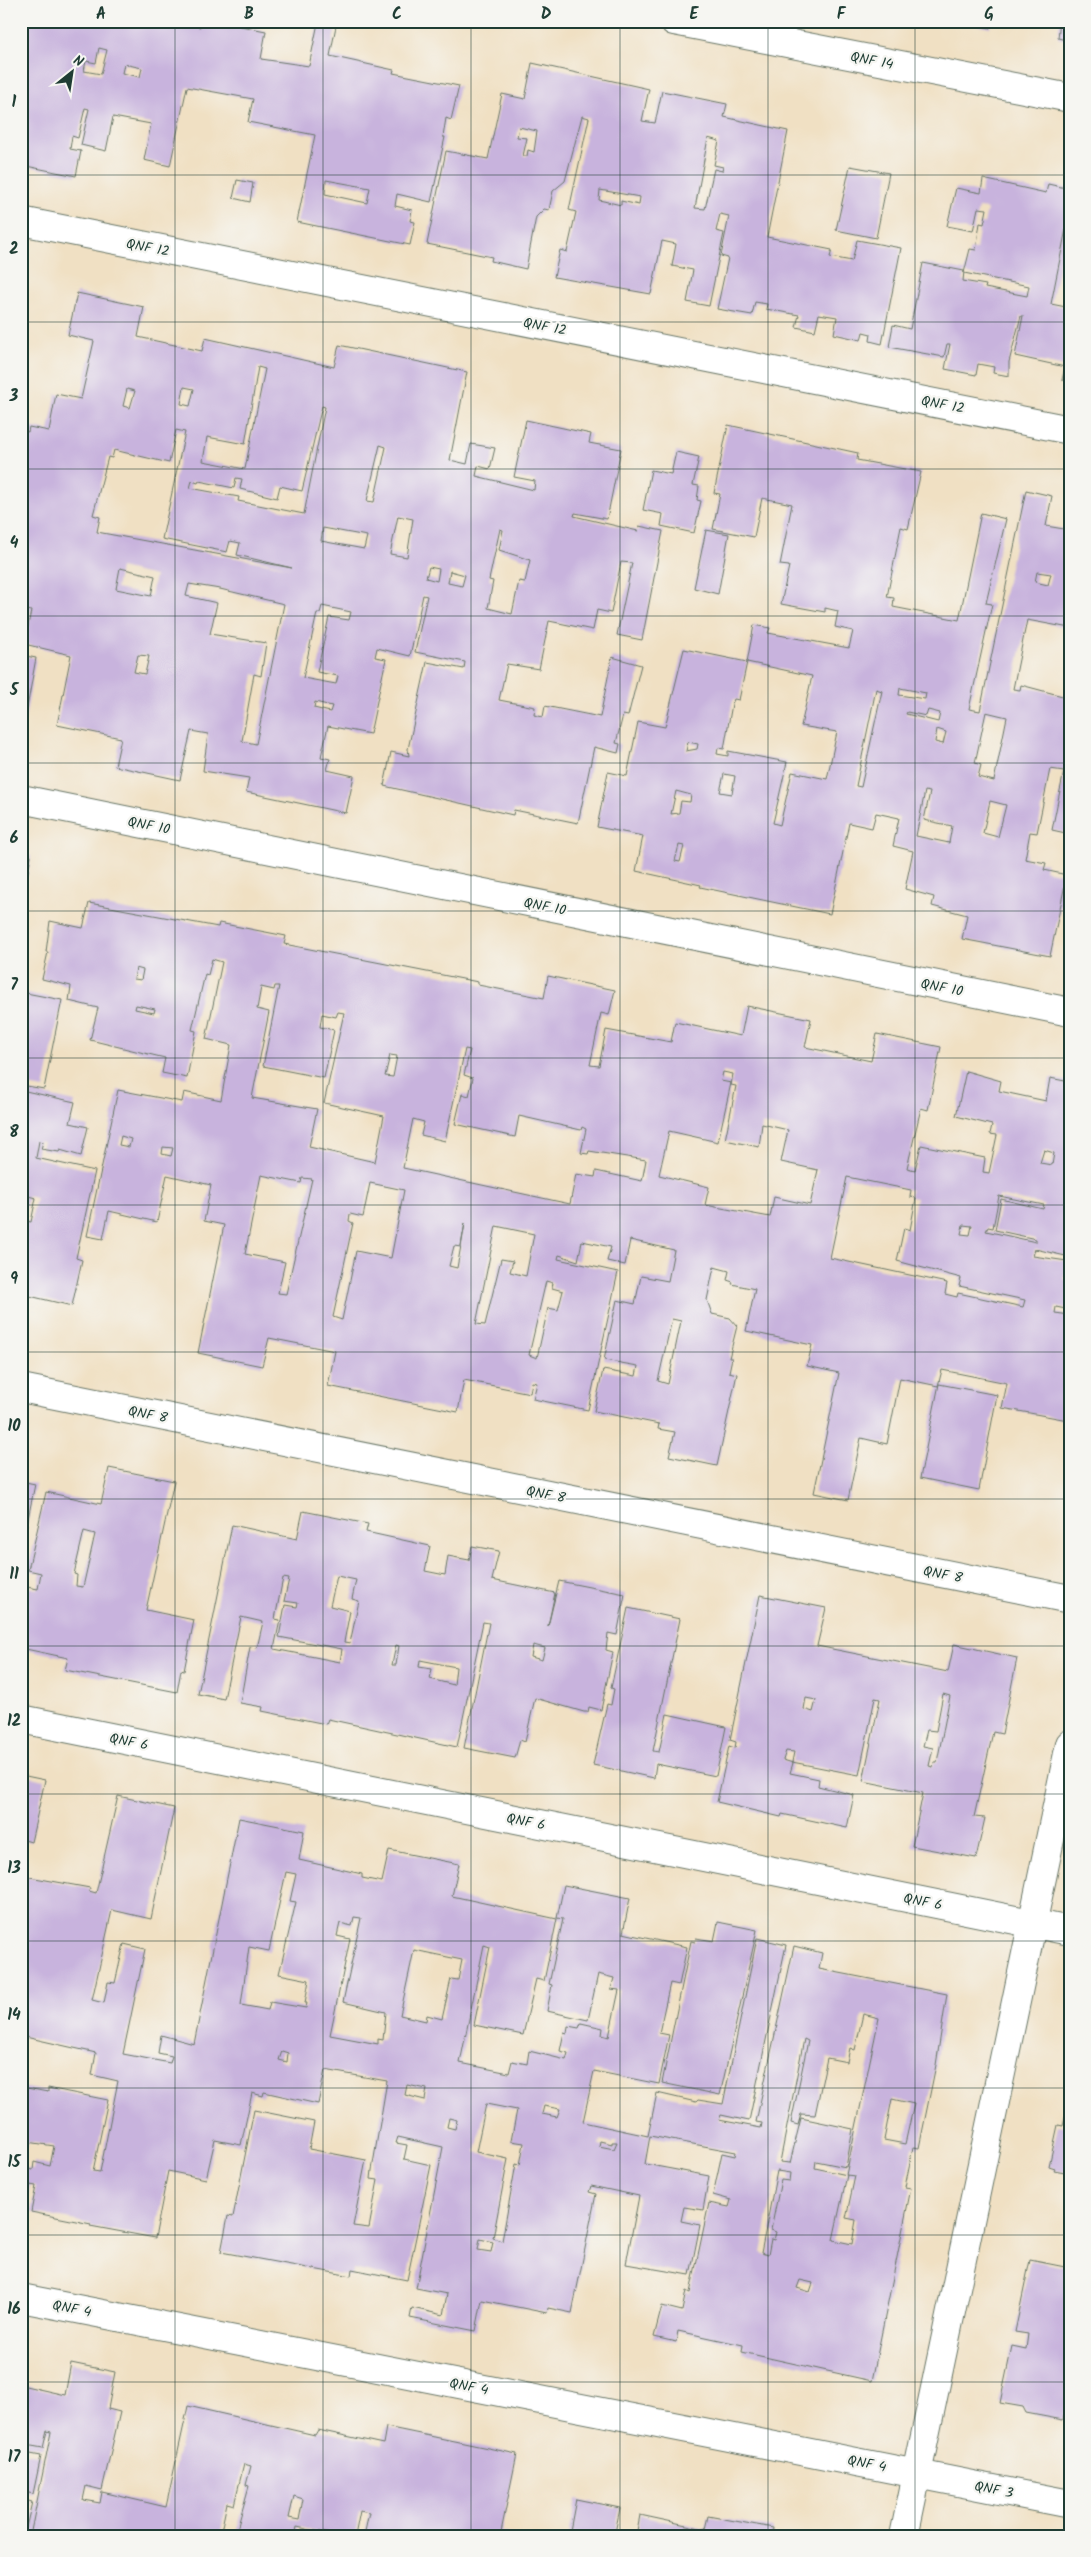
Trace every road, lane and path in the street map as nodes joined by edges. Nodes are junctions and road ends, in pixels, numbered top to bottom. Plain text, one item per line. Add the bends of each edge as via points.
1 (674, 21) edge
2 (1070, 98) edge
3 (21, 221) edge
4 (1070, 430) edge
5 (21, 799) edge
6 (1070, 1012) edge
7 (21, 1388) edge
8 (1070, 1599) edge
9 (21, 1719) edge
10 (1070, 1744) edge
11 (1031, 1923) junction
12 (1070, 1931) edge
13 (21, 2298) edge
14 (918, 2473) junction
15 (1070, 2504) edge
16 (904, 2536) edge

1 - 2 street, QNF 14
3 - 4 street, QNF 12
5 - 6 street, QNF 10
7 - 8 street, QNF 8
9 - 11 street, QNF 6
10 - 11 street
11 - 12 street, QNF 6
11 - 14 street
13 - 14 street, QNF 4
14 - 15 street, QNF 3
14 - 16 street

